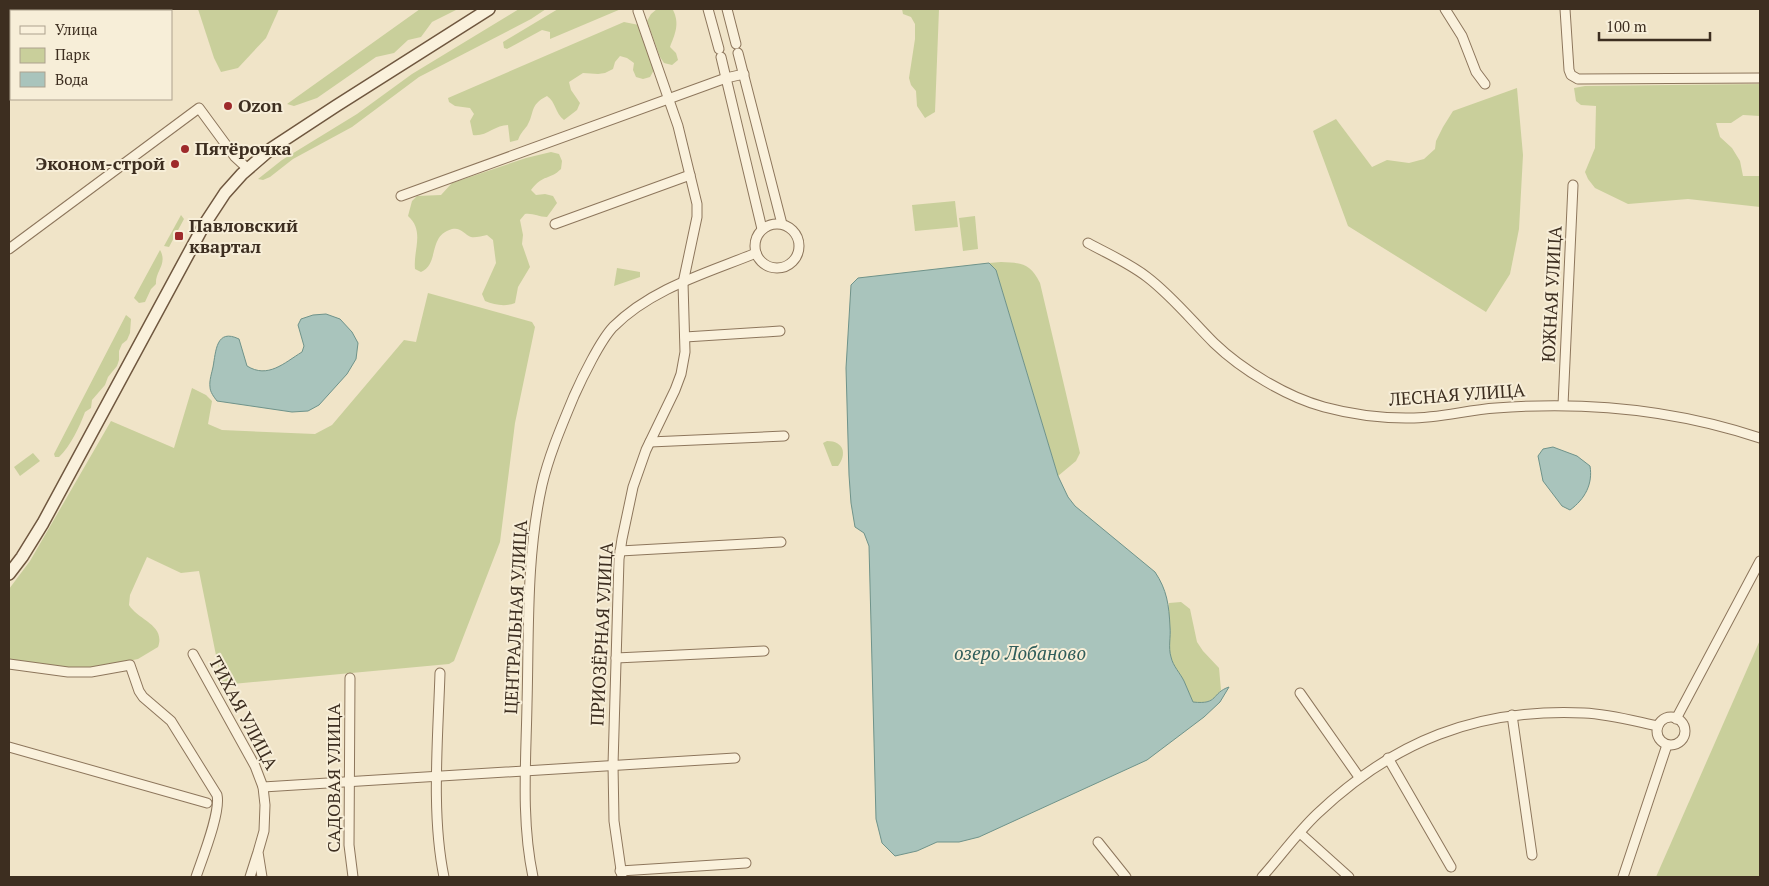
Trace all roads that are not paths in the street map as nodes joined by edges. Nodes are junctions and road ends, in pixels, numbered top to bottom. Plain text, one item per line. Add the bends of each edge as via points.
1 (489, 9) edge
2 (708, 9) edge
3 (727, 9) edge
4 (1445, 9) edge
5 (1565, 9) edge
6 (638, 11) dead end
7 (744, 74) junction
8 (726, 78) junction
9 (1760, 78) edge
10 (1485, 84) dead end
11 (669, 99) junction
12 (248, 169) junction
13 (690, 175) junction
14 (1573, 185) dead end
15 (401, 196) dead end
16 (556, 224) dead end
17 (782, 224) junction
18 (762, 229) junction
19 (1088, 244) dead end
20 (9, 249) edge
21 (756, 254) junction
22 (683, 282) junction
23 (780, 331) dead end
24 (685, 336) junction
25 (1563, 405) junction
26 (784, 436) dead end
27 (1760, 438) edge
28 (650, 442) junction
29 (781, 542) dead end
30 (620, 551) junction
31 (1760, 561) edge
32 (9, 574) edge
33 (764, 651) dead end
34 (193, 654) dead end
35 (616, 658) junction
36 (9, 664) edge
37 (440, 673) dead end
38 (350, 678) dead end
39 (1300, 693) dead end
40 (1512, 715) junction
41 (1676, 719) junction
42 (1658, 726) junction
43 (1667, 745) junction
44 (9, 747) edge
45 (735, 758) dead end
46 (1388, 758) junction
47 (613, 765) junction
48 (526, 771) junction
49 (437, 776) junction
50 (1359, 777) junction
51 (348, 782) junction
52 (263, 787) junction
53 (207, 803) dead end
54 (1300, 833) junction
55 (1098, 842) dead end
56 (258, 852) junction
57 (1532, 855) dead end
58 (746, 864) dead end
59 (1451, 866) dead end
60 (621, 874) edge
61 (196, 877) edge
62 (250, 877) edge
63 (262, 877) edge
64 (353, 877) edge
65 (444, 877) edge
66 (534, 877) edge
67 (1126, 877) edge
68 (1262, 877) edge
69 (1349, 877) edge
70 (1623, 877) edge

1 - 12 main road via 272,148
2 - 8 street
3 - 7 street
4 - 10 street
5 - 9 street via 1569,70 1578,79
6 - 11 street, ПРИОЗЁРНАЯ УЛИЦА
7 - 8 street
7 - 17 street
8 - 11 street
8 - 18 street
11 - 13 street, ПРИОЗЁРНАЯ УЛИЦА
11 - 15 street
12 - 20 street via 235,157 199,108
12 - 32 main road via 204,225 42,523
13 - 16 street
13 - 22 street, ПРИОЗЁРНАЯ УЛИЦА via 698,204
14 - 25 street, ЮЖНАЯ УЛИЦА
17 - 18 street
17 - 21 street via 794,230 799,238 796,258 783,267 772,267
18 - 21 street via 755,243
19 - 25 street, ЛЕСНАЯ УЛИЦА via 1146,276 1236,362 1283,391 1323,407 1407,418 1494,408
21 - 22 street, ЦЕНТРАЛЬНАЯ УЛИЦА
22 - 24 street, ПРИОЗЁРНАЯ УЛИЦА
22 - 48 street, ЦЕНТРАЛЬНАЯ УЛИЦА via 632,309 611,329 580,384 560,429 542,483 531,552
23 - 24 street
24 - 28 street, ПРИОЗЁРНАЯ УЛИЦА via 681,374
25 - 27 street, ЛЕСНАЯ УЛИЦА via 1629,408 1698,420
26 - 28 street
28 - 30 street, ПРИОЗЁРНАЯ УЛИЦА via 633,487
29 - 30 street
30 - 35 street, ПРИОЗЁРНАЯ УЛИЦА
31 - 41 street
33 - 35 street
34 - 52 street, ТИХАЯ УЛИЦА via 255,766
35 - 47 street, ПРИОЗЁРНАЯ УЛИЦА
36 - 61 street via 68,672 91,672 130,665 139,691 171,721 217,796 212,827
37 - 49 street
38 - 51 street, САДОВАЯ УЛИЦА
39 - 50 street
40 - 42 street via 1585,713
40 - 46 street via 1438,733
40 - 57 street
41 - 42 street via 1666,719
41 - 43 street via 1684,727 1684,738
42 - 43 street via 1659,738
43 - 70 street
44 - 53 street
45 - 47 street
46 - 50 street
46 - 59 street
47 - 48 street
47 - 60 street, ПРИОЗЁРНАЯ УЛИЦА via 614,821
48 - 49 street
48 - 66 street, ЦЕНТРАЛЬНАЯ УЛИЦА via 526,830
49 - 51 street
49 - 65 street
50 - 54 street via 1315,815
51 - 52 street
51 - 64 street, САДОВАЯ УЛИЦА
52 - 56 street, ТИХАЯ УЛИЦА via 264,831
54 - 68 street
54 - 69 street
55 - 67 street
56 - 62 street
56 - 63 street, ТИХАЯ УЛИЦА
58 - 60 street

